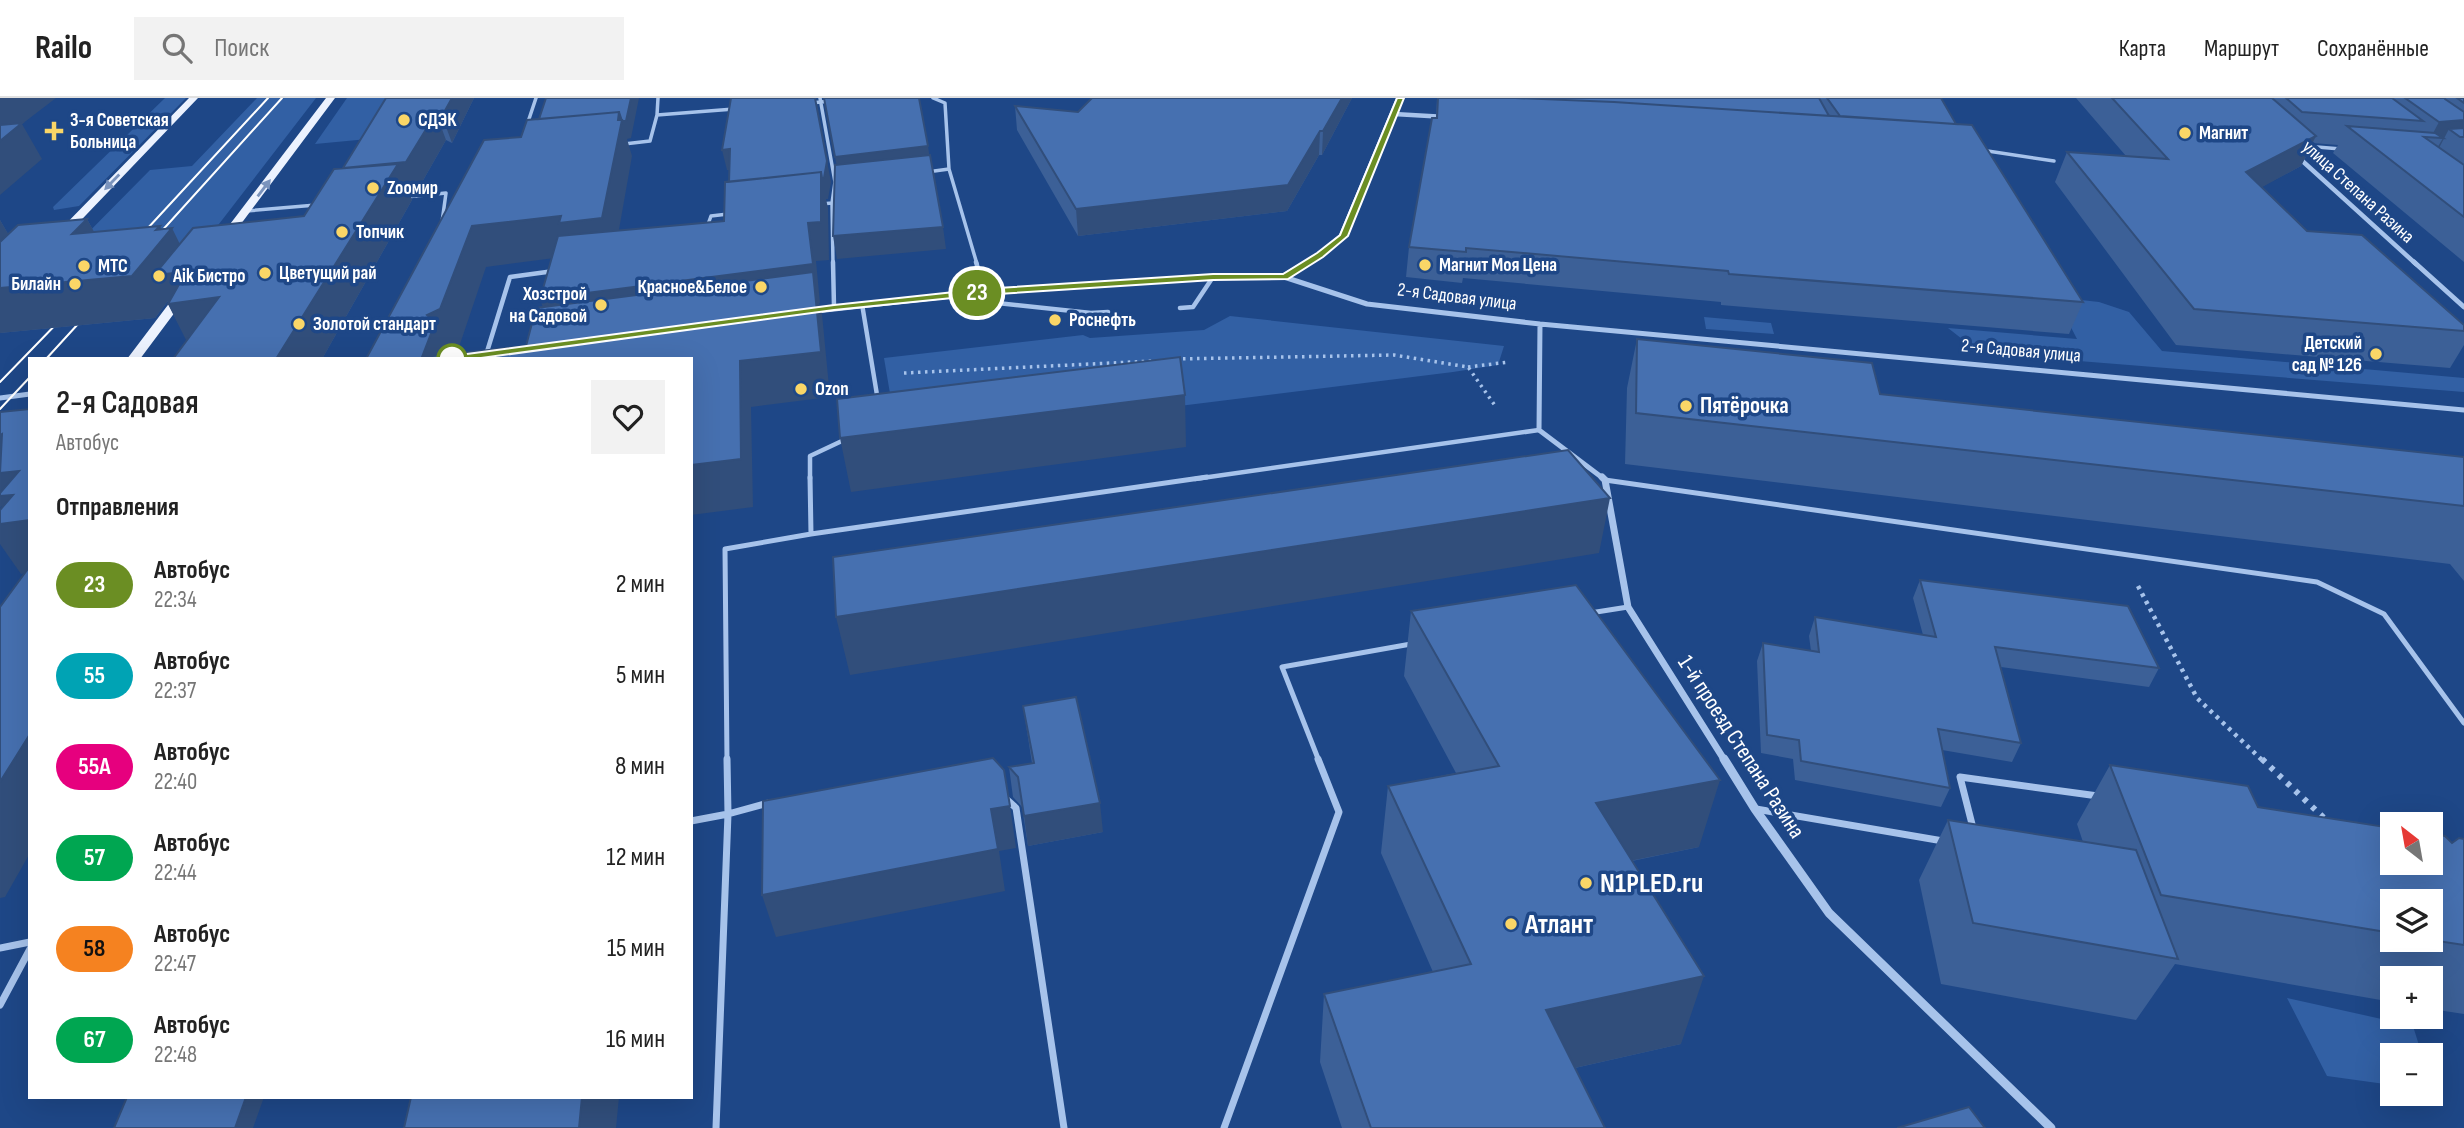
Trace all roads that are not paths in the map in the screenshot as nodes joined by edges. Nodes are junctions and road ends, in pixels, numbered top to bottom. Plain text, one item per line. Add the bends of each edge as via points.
1 (194, 98) edge
2 (331, 98) edge
3 (536, 98) edge
4 (657, 98) edge
5 (933, 98) edge
6 (1400, 98) edge
7 (820, 100) edge
8 (834, 101) edge
9 (807, 103) edge
10 (739, 109) edge
11 (1394, 114) junction
12 (657, 115) junction
13 (1448, 117) edge
14 (525, 131) edge
15 (624, 144) edge
16 (2298, 146) edge
17 (1981, 150) edge
18 (2352, 150) edge
19 (2294, 153) edge
20 (2054, 161) dead end
21 (948, 169) junction
22 (923, 172) edge
23 (848, 181) edge
24 (835, 182) junction
25 (393, 198) edge
26 (832, 203) junction
27 (326, 204) edge
28 (819, 204) edge
29 (246, 211) junction
30 (738, 213) edge
31 (441, 226) edge
32 (706, 228) edge
33 (48, 248) edge
34 (212, 255) edge
35 (564, 270) edge
36 (195, 277) edge
37 (1213, 277) junction
38 (1284, 277) junction
39 (982, 292) junction
40 (862, 304) junction
41 (834, 307) junction
42 (1180, 307) dead end
43 (2464, 307) edge
44 (1108, 312) dead end
45 (794, 313) edge
46 (1540, 324) junction
47 (499, 353) edge
48 (480, 355) joint
49 (135, 357) edge
50 (28, 394) edge
51 (0, 398) edge
52 (879, 410) edge
53 (2464, 410) edge
54 (1539, 430) junction
55 (846, 439) edge
56 (1605, 480) junction
57 (811, 534) junction
58 (1628, 607) junction
59 (1575, 616) edge
60 (1415, 644) edge
61 (2464, 723) edge
62 (1000, 792) edge
63 (2103, 797) dead end
64 (774, 802) edge
65 (1755, 809) junction
66 (728, 814) junction
67 (693, 821) edge
68 (1975, 836) edge
69 (1951, 843) edge
70 (28, 942) edge
71 (0, 948) edge
72 (28, 953) edge
73 (0, 1005) edge
74 (716, 1128) edge
75 (1064, 1128) edge
76 (1224, 1128) edge
77 (2051, 1128) edge

1 -> 33 main road
29 -> 2 main road
3 - 14 lane
4 - 12 lane
5 - 21 lane via 945,103
6 - 11 main road
7 - 8 lane
7 - 9 lane
7 - 24 lane
10 - 12 lane
11 - 13 street
11 - 38 main road via 1343,236
12 - 15 lane via 650,141
16 - 18 lane
17 - 20 lane
19 - 43 street, улица Степана Разина
21 - 22 lane
21 - 39 lane
23 - 24 lane
24 - 26 lane
25 - 31 lane via 446,193
26 - 28 lane
26 - 41 lane
27 - 29 lane
29 - 34 main road
30 - 32 lane via 711,216
35 - 48 lane via 510,277
36 - 49 main road
37 - 38 main road, 2-я Садовая улица
37 - 39 main road, 2-я Садовая улица
37 - 42 lane via 1193,307
38 - 46 street, 2-я Садовая улица via 1367,304
39 - 40 main road, 2-я Садовая улица
39 - 44 lane via 988,302
40 - 41 main road, 2-я Садовая улица
40 - 52 lane
41 - 45 main road, 2-я Садовая улица
46 - 53 street, 2-я Садовая улица
46 - 54 street
47 - 48 main road
50 - 51 street
54 - 56 street
54 - 57 lane
55 - 57 lane via 810,456
56 - 58 street, 1-й проезд Степана Разина
56 - 61 lane via 2317,582 2384,614
57 - 66 lane via 725,549
58 - 59 lane
58 - 65 street, 1-й проезд Степана Разина
60 - 76 lane via 1282,667 1339,812
62 - 75 lane via 1016,808
63 - 68 lane via 1959,777
64 - 66 lane
65 - 69 lane
65 - 77 street, 1-й проезд Степана Разина via 1829,913
66 - 67 lane
66 - 74 lane
70 - 71 lane
72 - 73 lane

